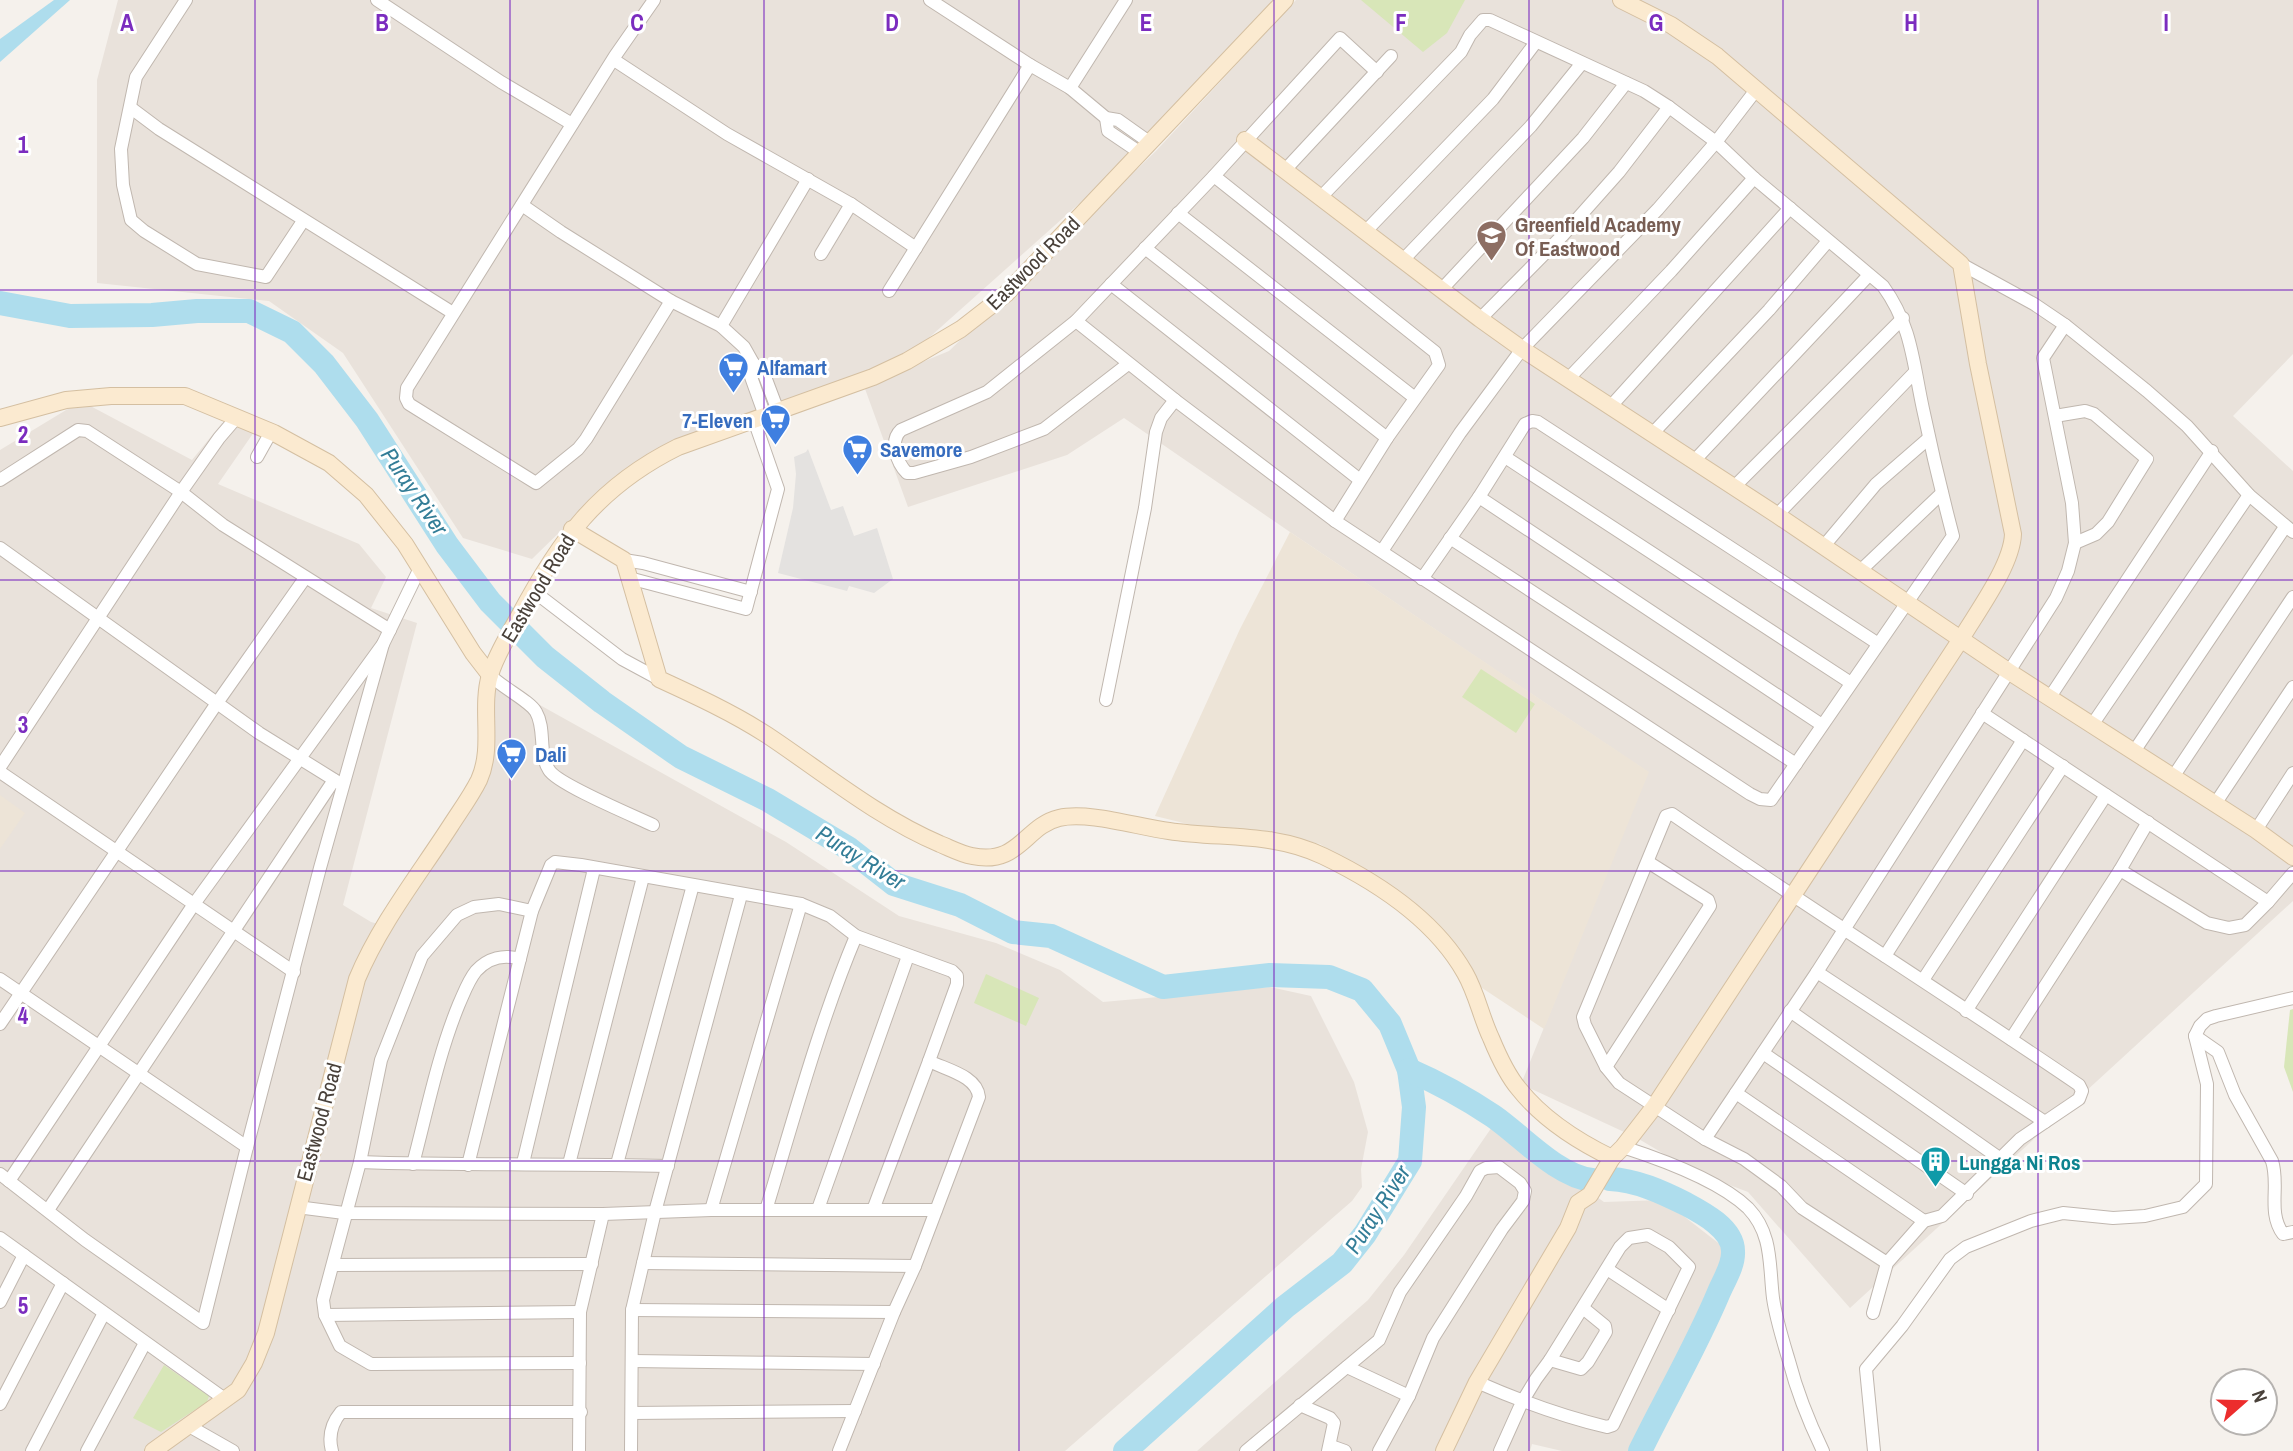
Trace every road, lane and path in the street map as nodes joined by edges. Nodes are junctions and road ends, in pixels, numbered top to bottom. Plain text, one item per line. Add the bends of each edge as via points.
1 (186, 0) edge
2 (377, 0) edge
3 (654, 0) edge
4 (930, 0) edge
5 (1126, 0) edge
6 (1285, 0) edge
7 (1620, 0) edge
8 (1536, 42) junction
9 (1391, 56) dead end
10 (614, 60) junction
11 (1582, 63) junction
12 (1030, 65) junction
13 (1377, 72) junction
14 (1626, 83) junction
15 (1070, 88) junction
16 (1756, 90) junction
17 (1670, 107) junction
18 (131, 108) junction
19 (572, 124) junction
20 (1245, 140) junction
21 (1716, 142) junction
22 (1144, 147) junction
23 (1285, 170) junction
24 (1214, 176) junction
25 (1754, 178) junction
26 (808, 180) junction
27 (1321, 197) junction
28 (850, 204) junction
29 (522, 205) junction
30 (1790, 208) junction
31 (1178, 213) junction
32 (303, 221) junction
33 (1365, 232) junction
34 (1828, 242) junction
35 (1145, 247) junction
36 (916, 248) junction
37 (821, 254) dead end
38 (1403, 260) junction
39 (1961, 264) junction
40 (1869, 275) junction
41 (1111, 284) junction
42 (1442, 289) junction
43 (890, 291) dead end
44 (671, 301) junction
45 (453, 313) junction
46 (1903, 318) junction
47 (1479, 319) junction
48 (1076, 321) junction
49 (2065, 325) junction
50 (721, 326) junction
51 (1522, 349) junction
52 (1128, 363) junction
53 (1915, 372) junction
54 (1568, 379) junction
55 (1415, 398) junction
56 (1175, 400) junction
57 (1611, 406) junction
58 (766, 416) junction
59 (2054, 416) junction
60 (237, 417) junction
61 (0, 418) edge
62 (271, 432) junction
63 (1653, 433) junction
64 (1387, 438) junction
65 (1929, 438) junction
66 (2212, 452) junction
67 (257, 457) dead end
68 (1505, 457) junction
69 (1693, 462) junction
70 (0, 480) edge
71 (1360, 480) junction
72 (1734, 487) junction
73 (181, 492) junction
74 (1942, 493) junction
75 (2249, 495) junction
76 (1479, 497) junction
77 (1777, 515) junction
78 (1335, 521) junction
79 (572, 529) junction
80 (2289, 530) edge
81 (1450, 538) junction
82 (2075, 543) junction
83 (1823, 547) junction
84 (0, 548) edge
85 (1382, 551) junction
86 (624, 561) junction
87 (420, 568) junction
88 (1860, 571) junction
89 (305, 578) junction
90 (629, 578) junction
91 (1422, 579) junction
92 (751, 592) junction
93 (531, 593) junction
94 (2293, 597) edge
95 (1907, 603) junction
96 (99, 617) junction
97 (390, 630) junction
98 (1961, 639) junction
99 (1877, 643) junction
100 (383, 644) junction
101 (493, 667) junction
102 (2008, 671) junction
103 (659, 679) junction
104 (1851, 683) junction
105 (2293, 687) edge
106 (2050, 697) junction
107 (1106, 700) dead end
108 (217, 703) junction
109 (1982, 713) junction
110 (2092, 725) junction
111 (1822, 726) junction
112 (2023, 740) junction
113 (2135, 750) junction
114 (299, 757) junction
115 (1796, 764) junction
116 (2063, 766) junction
117 (0, 769) edge
118 (2293, 774) edge
119 (2173, 777) junction
120 (339, 783) junction
121 (2106, 795) junction
122 (2215, 804) junction
123 (2147, 822) junction
124 (653, 825) dead end
125 (2256, 830) junction
126 (116, 851) junction
127 (2293, 857) edge
128 (1648, 862) junction
129 (594, 869) junction
130 (2120, 870) junction
131 (2293, 873) edge
132 (643, 877) junction
133 (693, 885) junction
134 (741, 895) junction
135 (1792, 897) junction
136 (2269, 902) junction
137 (194, 904) junction
138 (801, 904) junction
139 (532, 911) junction
140 (1843, 928) junction
141 (233, 931) junction
142 (856, 936) junction
143 (908, 956) junction
144 (1885, 956) junction
145 (520, 959) junction
146 (294, 972) junction
147 (1817, 972) junction
148 (0, 979) edge
149 (1923, 980) junction
150 (20, 993) junction
151 (2293, 998) edge
152 (1790, 1010) junction
153 (1966, 1011) junction
154 (0, 1024) edge
155 (2195, 1037) junction
156 (2011, 1038) junction
157 (99, 1047) junction
158 (1763, 1053) junction
159 (929, 1062) junction
160 (1606, 1067) junction
161 (139, 1074) junction
162 (1736, 1093) junction
163 (1654, 1107) junction
164 (2045, 1122) junction
165 (1705, 1139) junction
166 (247, 1147) junction
167 (1617, 1153) junction
168 (2002, 1160) junction
169 (360, 1162) junction
170 (523, 1163) junction
171 (413, 1164) junction
172 (569, 1164) junction
173 (617, 1164) junction
174 (468, 1165) junction
175 (668, 1166) junction
176 (4, 1177) edge
177 (1967, 1194) junction
178 (297, 1207) junction
179 (818, 1209) junction
180 (48, 1210) junction
181 (711, 1210) junction
182 (766, 1210) junction
183 (873, 1210) junction
184 (936, 1210) junction
185 (655, 1212) junction
186 (344, 1213) junction
187 (603, 1214) junction
188 (1924, 1221) junction
189 (2293, 1232) edge
190 (0, 1238) edge
191 (24, 1255) junction
192 (643, 1263) junction
193 (592, 1264) junction
194 (1887, 1264) junction
195 (333, 1265) junction
196 (915, 1266) junction
197 (1607, 1269) junction
198 (63, 1283) junction
199 (0, 1301) edge
200 (1583, 1308) junction
201 (632, 1310) junction
202 (1668, 1310) junction
203 (580, 1312) junction
204 (894, 1312) junction
205 (104, 1313) junction
206 (1873, 1313) dead end
207 (325, 1315) junction
208 (145, 1343) junction
209 (1550, 1360) junction
210 (632, 1361) junction
211 (580, 1363) junction
212 (874, 1364) junction
213 (1347, 1367) junction
214 (1477, 1382) junction
215 (1409, 1396) junction
216 (226, 1400) junction
217 (1522, 1402) junction
218 (0, 1404) edge
219 (1300, 1405) junction
220 (855, 1411) junction
221 (581, 1412) junction
222 (632, 1413) junction
223 (189, 1426) junction
224 (1329, 1448) edge
225 (32, 1451) edge
226 (87, 1451) edge
227 (153, 1451) edge
228 (233, 1451) edge
229 (332, 1451) edge
230 (579, 1451) edge
231 (631, 1451) edge
232 (838, 1451) edge
233 (1246, 1451) edge
234 (1345, 1451) edge
235 (1379, 1451) edge
236 (1444, 1451) edge
237 (1500, 1451) edge
238 (1822, 1451) edge
239 (1874, 1451) edge

1 - 18 street via 136,77
2 - 19 street
3 - 10 street
4 - 12 street
5 - 15 street
6 - 22 street, Eastwood Road
7 - 16 street via 1671,25
8 - 11 street
8 - 27 street via 1483,20 1433,83
8 - 33 street via 1493,99
9 - 13 street
10 - 19 street
10 - 26 street
11 - 14 street
11 - 38 street via 1531,126
12 - 15 street
12 - 36 street
13 - 20 street via 1340,38
13 - 23 street
14 - 17 street
14 - 42 street via 1583,138
15 - 22 street via 1107,118 1118,120
16 - 21 street
16 - 39 street
17 - 21 street
17 - 47 street via 1563,235
18 - 32 street
18 - 32 street via 121,149 123,185 131,220 144,231 197,264 265,277
19 - 29 street
20 - 23 street
20 - 24 street
21 - 25 street
21 - 51 street via 1622,248
22 - 58 street, Eastwood Road via 1006,294 961,329 873,377
23 - 27 street
24 - 31 street
24 - 55 street via 1435,352 1439,365
25 - 30 street
25 - 54 street
26 - 28 street
26 - 50 street
27 - 33 street
28 - 36 street
28 - 37 street
29 - 44 street
29 - 45 street
30 - 34 street
30 - 57 street
31 - 35 street
31 - 55 street
32 - 45 street
33 - 38 street
34 - 40 street
34 - 63 street
35 - 41 street
35 - 64 street
36 - 43 street
38 - 42 street
39 - 49 street
39 - 98 street via 2013,534 2006,562
40 - 46 street via 1883,286
40 - 69 street
41 - 48 street
41 - 71 street
42 - 47 street
44 - 45 street via 586,439 536,483 406,398 407,388
44 - 50 street
46 - 53 street
46 - 72 street
47 - 51 street
48 - 52 street
48 - 52 street via 986,392 901,430 893,441 902,468 914,473 1044,429
49 - 59 street via 2043,358
49 - 66 street via 2167,408
50 - 58 street via 764,374
51 - 54 street
51 - 85 street
52 - 56 street
53 - 65 street
53 - 77 street
54 - 57 street
55 - 64 street
56 - 78 street
56 - 107 street via 1156,432
57 - 63 street
58 - 79 street, Eastwood Road via 655,458 609,491
58 - 92 street via 778,489
59 - 82 street via 2072,503
59 - 82 street via 2094,414 2147,459 2108,522 2096,534
60 - 61 street via 185,396 111,396 66,400
60 - 62 street
60 - 73 street
62 - 67 street
62 - 87 street via 328,463 366,495
63 - 69 street
64 - 71 street
65 - 74 street
65 - 83 street via 1876,484
66 - 75 street
66 - 106 street
68 - 76 street
68 - 99 street via 1525,425 1538,422
68 - 104 street
69 - 72 street
70 - 73 street via 82,429
71 - 78 street
72 - 77 street
73 - 89 street
73 - 96 street
74 - 88 street
74 - 95 street via 1953,536
75 - 80 street
75 - 110 street
76 - 81 street
76 - 111 street
77 - 83 street
78 - 85 street
79 - 86 street
79 - 93 street, Eastwood Road
80 - 113 street
81 - 91 street
81 - 115 street
82 - 102 street via 2056,598
83 - 88 street
84 - 96 street
85 - 91 street
86 - 90 street
86 - 92 street
87 - 97 street
87 - 101 street via 473,653
88 - 95 street
89 - 97 street
89 - 108 street
90 - 92 street via 746,610
90 - 103 street
91 - 115 street via 1760,799 1771,800
93 - 101 street, Eastwood Road
93 - 103 street via 622,659
94 - 119 street
95 - 98 street
95 - 99 street
96 - 108 street
96 - 117 street
97 - 100 street
98 - 102 street
98 - 135 street
99 - 104 street
100 - 114 street
100 - 120 street
101 - 124 street via 502,687 535,709 552,774
101 - 178 street, Eastwood Road via 486,691 487,744 479,779 371,946 357,979
102 - 106 street
102 - 109 street
103 - 167 street via 764,733 909,829 973,857 1007,854 1046,824 1069,817 1265,839 1324,856 1384,891 1442,942 1465,973 1490,1037 1518,1089 1571,1137
104 - 111 street
105 - 122 street
106 - 110 street
108 - 114 street
108 - 126 street
109 - 112 street
109 - 140 street
110 - 113 street
111 - 115 street
112 - 116 street
112 - 144 street
113 - 119 street
114 - 120 street
114 - 137 street
116 - 121 street
116 - 149 street
117 - 126 street
118 - 125 street
119 - 122 street
120 - 141 street
120 - 146 street
121 - 123 street
121 - 153 street
122 - 125 street
123 - 130 street
123 - 136 street
125 - 127 street
126 - 137 street
126 - 150 street
128 - 135 street via 1666,816 1672,814
128 - 160 street via 1583,1017
128 - 160 street via 1708,900 1710,906
129 - 132 street
129 - 139 street via 555,862
129 - 170 street
130 - 136 street via 2207,923 2229,928 2245,925
130 - 156 street
131 - 136 street
132 - 133 street
132 - 172 street
133 - 134 street
133 - 173 street
134 - 138 street
134 - 175 street
135 - 140 street
135 - 163 street
137 - 141 street
137 - 157 street
138 - 142 street via 830,916
138 - 181 street
139 - 145 street
139 - 169 street via 499,904 474,907 442,929 422,956 381,1060
140 - 144 street
140 - 147 street
141 - 146 street
141 - 161 street
142 - 143 street
142 - 182 street
143 - 159 street via 957,976
143 - 179 street
144 - 149 street
145 - 171 street via 494,958 469,981 447,1032
145 - 174 street
146 - 166 street
147 - 152 street
147 - 164 street
148 - 150 street
149 - 153 street
150 - 154 street
150 - 157 street
151 - 155 street via 2207,1019
152 - 158 street
152 - 168 street
153 - 156 street
155 - 189 street via 2218,1052 2235,1095 2272,1161 2277,1225 2283,1234
155 - 239 street via 2207,1084 2206,1184 2183,1207 2113,1218 2063,1213 1983,1238 1956,1253 1866,1369
156 - 164 street via 2082,1091 2079,1100
157 - 161 street
157 - 176 street
158 - 162 street
158 - 177 street
159 - 183 street
159 - 184 street via 971,1081 979,1097
160 - 163 street via 1619,1083
161 - 166 street
161 - 180 street
162 - 165 street
162 - 188 street
163 - 165 street
163 - 167 street
164 - 168 street via 2020,1139
165 - 194 street via 1744,1159 1802,1208
166 - 180 street via 203,1324
167 - 214 street via 1590,1195 1578,1203 1568,1228
167 - 238 street via 1690,1173 1748,1209 1760,1225 1769,1250 1773,1300 1789,1364
168 - 177 street
169 - 171 street
169 - 186 street
170 - 172 street
170 - 174 street
171 - 174 street
172 - 173 street
173 - 175 street
175 - 185 street
176 - 180 street
177 - 188 street via 1942,1216
178 - 186 street
178 - 216 street, Eastwood Road via 266,1333 247,1379
179 - 182 street
179 - 183 street
181 - 182 street
181 - 185 street
183 - 184 street
184 - 196 street
185 - 187 street
185 - 192 street
186 - 187 street
186 - 195 street
187 - 193 street
188 - 194 street
190 - 191 street
191 - 198 street
191 - 199 street
192 - 196 street
192 - 201 street
193 - 195 street
193 - 203 street
194 - 206 street
195 - 207 street via 323,1300
196 - 204 street
197 - 200 street
197 - 202 street
197 - 202 street via 1629,1238 1648,1234 1669,1247 1689,1267
198 - 205 street
198 - 218 street
200 - 209 street
200 - 209 street via 1606,1332 1588,1362 1581,1369
201 - 204 street
201 - 210 street
202 - 217 street via 1613,1425 1569,1418
203 - 207 street
203 - 211 street
204 - 212 street
205 - 208 street
205 - 225 street
207 - 211 street via 340,1346 371,1364
208 - 216 street
208 - 226 street
209 - 217 street
210 - 212 street
210 - 222 street
211 - 221 street
212 - 220 street
213 - 215 street
213 - 215 street via 1379,1340 1400,1292 1480,1171 1499,1167 1520,1183 1525,1191 1523,1201 1433,1338
213 - 219 street
214 - 217 street
214 - 236 street
215 - 235 street
216 - 223 street, Eastwood Road
217 - 237 street
219 - 224 street via 1334,1423
219 - 233 street
220 - 222 street
220 - 232 street
221 - 229 street via 341,1412 330,1437
221 - 230 street
222 - 231 street
223 - 227 street, Eastwood Road
223 - 228 street
224 - 234 street

